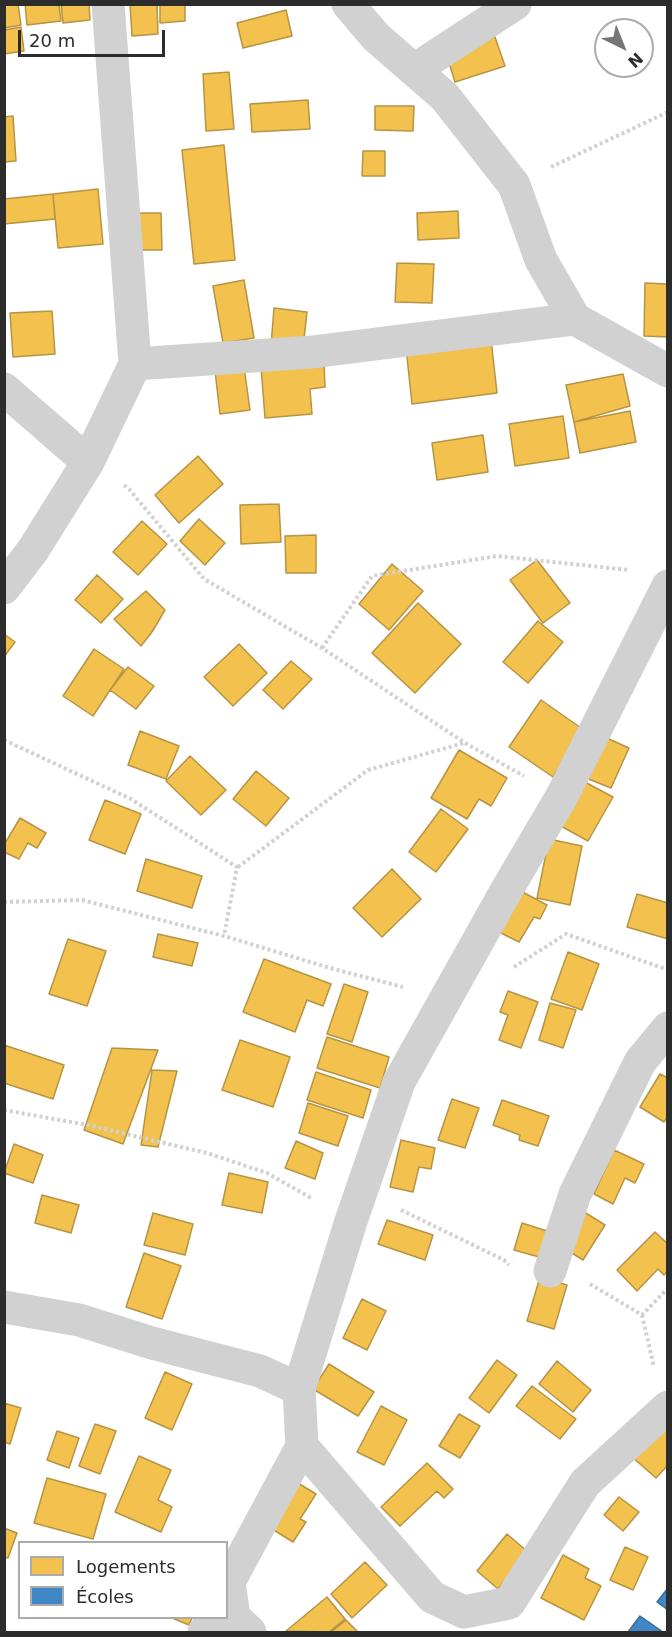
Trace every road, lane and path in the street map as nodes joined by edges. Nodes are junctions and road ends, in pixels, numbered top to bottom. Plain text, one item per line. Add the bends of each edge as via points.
1 (108, 4) edge
2 (348, 4) edge
3 (515, 4) edge
4 (414, 70) junction
5 (668, 112) edge
6 (514, 185) junction
7 (575, 319) junction
8 (135, 364) junction
9 (668, 371) edge
10 (4, 389) edge
11 (88, 462) junction
12 (632, 570) dead end
13 (668, 586) edge
14 (4, 588) edge
15 (322, 648) junction
16 (4, 740) edge
17 (465, 743) junction
18 (562, 796) junction
19 (237, 867) junction
20 (4, 902) edge
21 (224, 936) junction
22 (668, 970) edge
23 (505, 971) dead end
24 (445, 998) junction
25 (668, 1029) edge
26 (550, 1271) dead end
27 (4, 1307) edge
28 (642, 1315) dead end
29 (299, 1389) junction
30 (665, 1408) edge
31 (302, 1446) junction
32 (242, 1625) edge
33 (204, 1632) edge

1 - 8 street
2 - 4 street via 376,37
3 - 4 street
4 - 6 street via 445,98
5 - 6 path
6 - 7 street via 540,260
7 - 8 street via 312,352
7 - 9 street
8 - 11 street
10 - 11 street
11 - 14 street via 33,550
11 - 15 path via 129,489 204,579
12 - 15 path via 497,556 372,576
13 - 18 street
15 - 17 path
16 - 19 path via 131,799
17 - 18 path
17 - 19 path via 368,770
18 - 24 street
19 - 21 path
20 - 21 path via 82,900
21 - 24 path
22 - 23 path via 566,934
24 - 29 street via 399,1082
25 - 26 street via 640,1062 575,1194
27 - 29 street via 79,1320 260,1371
28 - 30 path
29 - 31 street
30 - 31 street via 585,1483 509,1603 464,1612 432,1597
31 - 32 street via 229,1582
32 - 33 street

